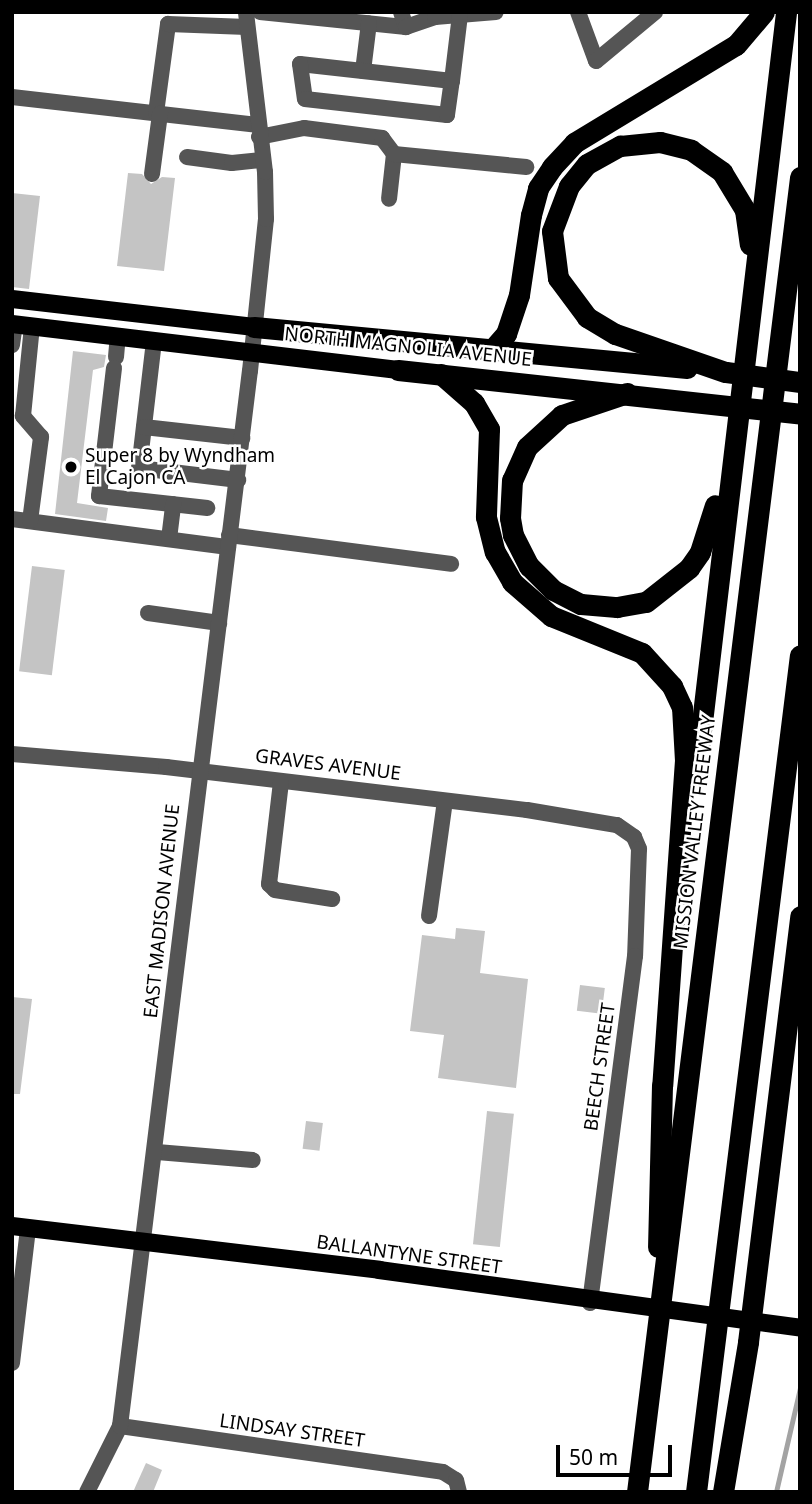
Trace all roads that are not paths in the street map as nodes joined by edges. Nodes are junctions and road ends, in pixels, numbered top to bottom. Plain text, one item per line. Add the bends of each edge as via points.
1 (260, 12) edge
2 (496, 12) edge
3 (578, 12) edge
4 (655, 12) edge
5 (764, 12) edge
6 (786, 12) edge
7 (460, 15) junction
8 (246, 20) edge
9 (403, 20) edge
10 (369, 23) junction
11 (363, 71) junction
12 (452, 81) junction
13 (12, 97) edge
14 (158, 113) junction
15 (257, 131) junction
16 (394, 154) junction
17 (187, 157) dead end
18 (262, 160) junction
19 (526, 167) dead end
20 (152, 174) dead end
21 (800, 177) edge
22 (389, 199) dead end
23 (750, 297) junction
24 (12, 299) edge
25 (20, 325) edge
26 (254, 327) junction
27 (118, 337) junction
28 (153, 341) junction
29 (12, 345) edge
30 (491, 351) junction
31 (252, 352) junction
32 (398, 370) joint
33 (725, 372) junction
34 (441, 374) junction
35 (800, 382) edge
36 (627, 393) junction
37 (800, 414) edge
38 (144, 427) junction
39 (242, 438) junction
40 (732, 440) junction
41 (238, 480) junction
42 (173, 504) junction
43 (207, 508) dead end
44 (12, 519) edge
45 (30, 521) junction
46 (169, 539) junction
47 (228, 541) junction
48 (452, 564) dead end
49 (148, 613) dead end
50 (219, 623) junction
51 (800, 655) edge
52 (12, 754) edge
53 (199, 770) junction
54 (281, 782) junction
55 (445, 801) junction
56 (634, 837) joint
57 (332, 899) dead end
58 (429, 916) dead end
59 (800, 916) edge
60 (800, 944) edge
61 (673, 971) junction
62 (791, 981) junction
63 (157, 1152) junction
64 (253, 1160) dead end
65 (20, 1227) edge
66 (143, 1242) junction
67 (661, 1289) junction
68 (590, 1303) junction
69 (800, 1328) edge
70 (12, 1363) edge
71 (120, 1426) junction
72 (457, 1486) edge
73 (87, 1492) edge
74 (637, 1492) edge
75 (696, 1492) edge
76 (723, 1492) edge

1 - 10 street
2 - 7 street
3 - 4 street via 596,61
5 - 30 highway via 736,45 574,143 552,167 538,188 531,215 519,295 506,334
6 - 23 highway
7 - 9 street
7 - 12 street
8 - 14 street via 168,24
8 - 15 street, EAST MADISON AVENUE
9 - 10 street
10 - 11 street
11 - 12 street
11 - 12 street via 300,64 305,99 447,115
13 - 14 street
14 - 15 street
14 - 20 street
15 - 16 street via 297,128 376,136
15 - 18 street, EAST MADISON AVENUE
16 - 19 street
16 - 22 street
17 - 18 street via 232,163
18 - 26 street, EAST MADISON AVENUE via 265,219
21 - 67 highway, MISSION VALLEY FREEWAY
23 - 33 highway via 745,210 722,172 706,159 674,144 620,146 587,164 569,186 557,209 552,253 558,278 570,298 587,317 615,334
23 - 40 highway
24 - 26 main road, NORTH MAGNOLIA AVENUE
25 - 27 main road, NORTH MAGNOLIA AVENUE
25 - 29 street
25 - 45 street via 23,416 41,437
26 - 30 highway, NORTH MAGNOLIA AVENUE
26 - 31 street, EAST MADISON AVENUE
27 - 28 main road, NORTH MAGNOLIA AVENUE
27 - 42 street via 99,496
28 - 31 main road, NORTH MAGNOLIA AVENUE
28 - 38 street
30 - 33 highway, NORTH MAGNOLIA AVENUE
31 - 32 main road, NORTH MAGNOLIA AVENUE
31 - 39 street, EAST MADISON AVENUE
32 - 34 highway, NORTH MAGNOLIA AVENUE
33 - 35 highway, NORTH MAGNOLIA AVENUE
34 - 36 highway, NORTH MAGNOLIA AVENUE
34 - 61 highway via 474,403 489,429 488,527 512,583 551,615 642,653 672,686 682,707 686,732
36 - 37 highway, NORTH MAGNOLIA AVENUE
36 - 40 highway via 572,410 544,428 527,447 512,480 510,518 520,552 540,579 567,598 599,607 624,606 646,602 676,582 700,552
38 - 39 street
38 - 41 street via 139,468
39 - 41 street, EAST MADISON AVENUE
40 - 61 highway
41 - 47 street, EAST MADISON AVENUE
42 - 43 street
42 - 46 street
44 - 45 street
45 - 46 street
46 - 47 street
47 - 48 street
47 - 50 street, EAST MADISON AVENUE
49 - 50 street
50 - 53 street, EAST MADISON AVENUE
51 - 75 highway
52 - 53 street, GRAVES AVENUE
53 - 54 street, GRAVES AVENUE
53 - 63 street, EAST MADISON AVENUE
54 - 55 street, GRAVES AVENUE
54 - 57 street via 269,884 275,890
55 - 56 street, GRAVES AVENUE via 617,825
55 - 58 street
56 - 68 street, BEECH STREET via 639,849 635,956
59 - 62 highway
60 - 62 highway
61 - 67 highway via 657,1182
62 - 76 highway via 748,1342
63 - 64 street
63 - 66 street, EAST MADISON AVENUE
65 - 66 main road, BALLANTYNE STREET
65 - 70 street
66 - 68 main road, BALLANTYNE STREET via 379,1270
66 - 71 street, EAST MADISON AVENUE
67 - 74 highway, MISSION VALLEY FREEWAY
68 - 69 main road, BALLANTYNE STREET
71 - 72 street, LINDSAY STREET via 443,1472
71 - 73 street, EAST MADISON AVENUE

